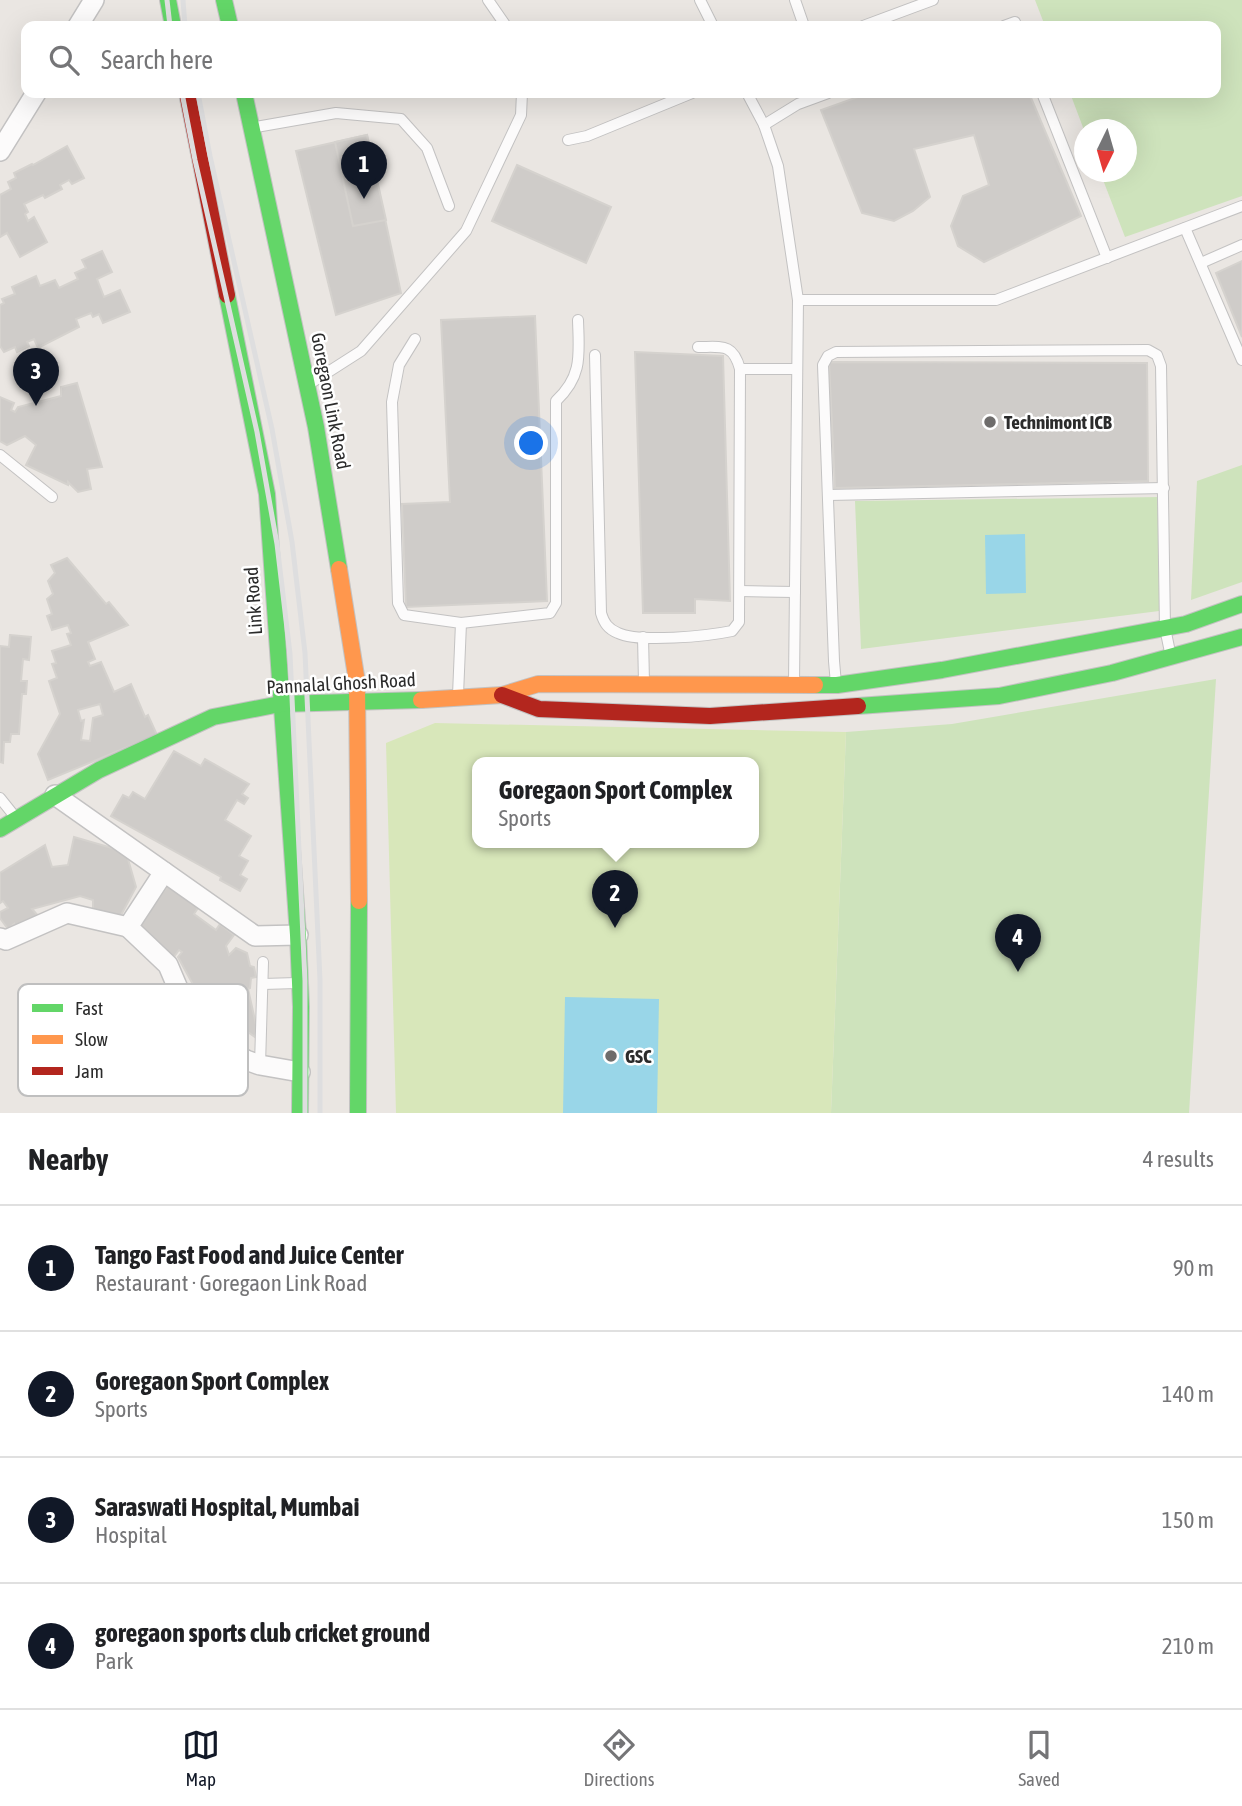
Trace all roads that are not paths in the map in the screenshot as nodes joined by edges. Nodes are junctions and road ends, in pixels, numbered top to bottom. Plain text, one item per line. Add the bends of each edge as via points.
1 (94, 0) edge
2 (168, 0) edge
3 (224, 0) edge
4 (488, 0) edge
5 (700, 0) edge
6 (795, 0) edge
7 (933, 0) edge
8 (81, 21) edge
9 (172, 21) edge
10 (229, 21) edge
11 (503, 21) edge
12 (710, 21) edge
13 (802, 21) edge
14 (876, 21) edge
15 (33, 98) edge
16 (188, 98) edge
17 (245, 98) edge
18 (522, 98) edge
19 (680, 98) edge
20 (750, 98) edge
21 (814, 98) edge
22 (1044, 98) edge
23 (764, 125) junction
24 (252, 128) junction
25 (568, 140) dead end
26 (0, 151) edge
27 (449, 206) dead end
28 (1242, 206) edge
29 (1185, 228) junction
30 (1242, 245) edge
31 (1107, 258) junction
32 (1201, 263) junction
33 (798, 300) junction
34 (578, 320) dead end
35 (415, 339) dead end
36 (698, 347) dead end
37 (595, 355) dead end
38 (1242, 360) edge
39 (740, 369) junction
40 (797, 369) junction
41 (308, 385) junction
42 (0, 455) edge
43 (1164, 488) junction
44 (829, 495) junction
45 (52, 497) dead end
46 (740, 591) junction
47 (795, 592) junction
48 (1242, 604) edge
49 (461, 623) junction
50 (1165, 628) junction
51 (643, 637) junction
52 (1242, 637) edge
53 (1171, 657) junction
54 (644, 685) junction
55 (794, 685) junction
56 (836, 685) junction
57 (502, 695) junction
58 (458, 698) junction
59 (358, 703) junction
60 (281, 704) junction
61 (794, 712) junction
62 (55, 795) junction
63 (0, 798) edge
64 (17, 819) junction
65 (0, 829) edge
66 (164, 872) junction
67 (128, 927) junction
68 (298, 935) junction
69 (0, 938) edge
70 (263, 962) dead end
71 (299, 983) junction
72 (176, 984) edge
73 (263, 984) junction
74 (248, 1061) edge
75 (260, 1065) junction
76 (300, 1072) junction
77 (300, 1113) edge
78 (358, 1113) edge

1 - 8 street
2 - 9 main road
3 - 10 main road
4 - 11 lane
5 - 12 lane
6 - 13 lane
7 - 14 lane
15 - 26 street
16 - 60 main road, Link Road via 267,494
17 - 24 main road, Goregaon Link Road
18 - 41 lane via 521,116 466,231 361,351
19 - 25 lane
20 - 23 lane
21 - 23 lane
22 - 31 lane
23 - 33 lane via 778,166
24 - 27 lane via 336,113 401,119 427,148
24 - 41 main road, Goregaon Link Road
28 - 29 lane
29 - 31 lane
29 - 32 lane
30 - 32 lane
31 - 33 lane via 996,300
32 - 38 lane
33 - 40 lane
34 - 49 lane via 577,372 556,401 556,603 550,613
35 - 49 lane via 399,365 392,402 398,603 404,615
36 - 39 lane via 730,350
37 - 51 lane via 601,613 605,625 618,633
39 - 40 lane
39 - 46 lane
40 - 47 lane
41 - 59 main road, Goregaon Link Road
42 - 45 lane
43 - 44 lane
43 - 44 lane via 1161,366 1157,355 1148,350 836,352 823,365
43 - 50 lane
44 - 56 lane
46 - 47 lane
46 - 51 lane via 739,622 732,631
47 - 55 lane
48 - 50 main road
49 - 58 lane
50 - 53 lane
50 - 56 main road
51 - 54 lane
52 - 53 main road
53 - 61 main road via 999,696
54 - 55 main road
54 - 57 main road via 538,684
55 - 56 main road
55 - 61 lane
57 - 58 main road, Pannalal Ghosh Road
57 - 61 main road via 539,709 710,716
58 - 59 main road, Pannalal Ghosh Road
59 - 60 main road, Pannalal Ghosh Road
59 - 78 main road, Goregaon Link Road
60 - 62 main road, Pannalal Ghosh Road via 213,717 99,769
60 - 68 main road, Link Road
62 - 64 main road, Pannalal Ghosh Road
62 - 66 street
63 - 64 lane
64 - 65 main road, Pannalal Ghosh Road
66 - 67 street
66 - 68 street via 255,936
67 - 69 street via 67,913 6,940
67 - 72 street via 168,965
68 - 71 main road, Link Road
70 - 73 lane
71 - 73 lane
71 - 76 main road, Link Road
73 - 75 lane
74 - 75 street
75 - 76 street
76 - 77 main road, Link Road

